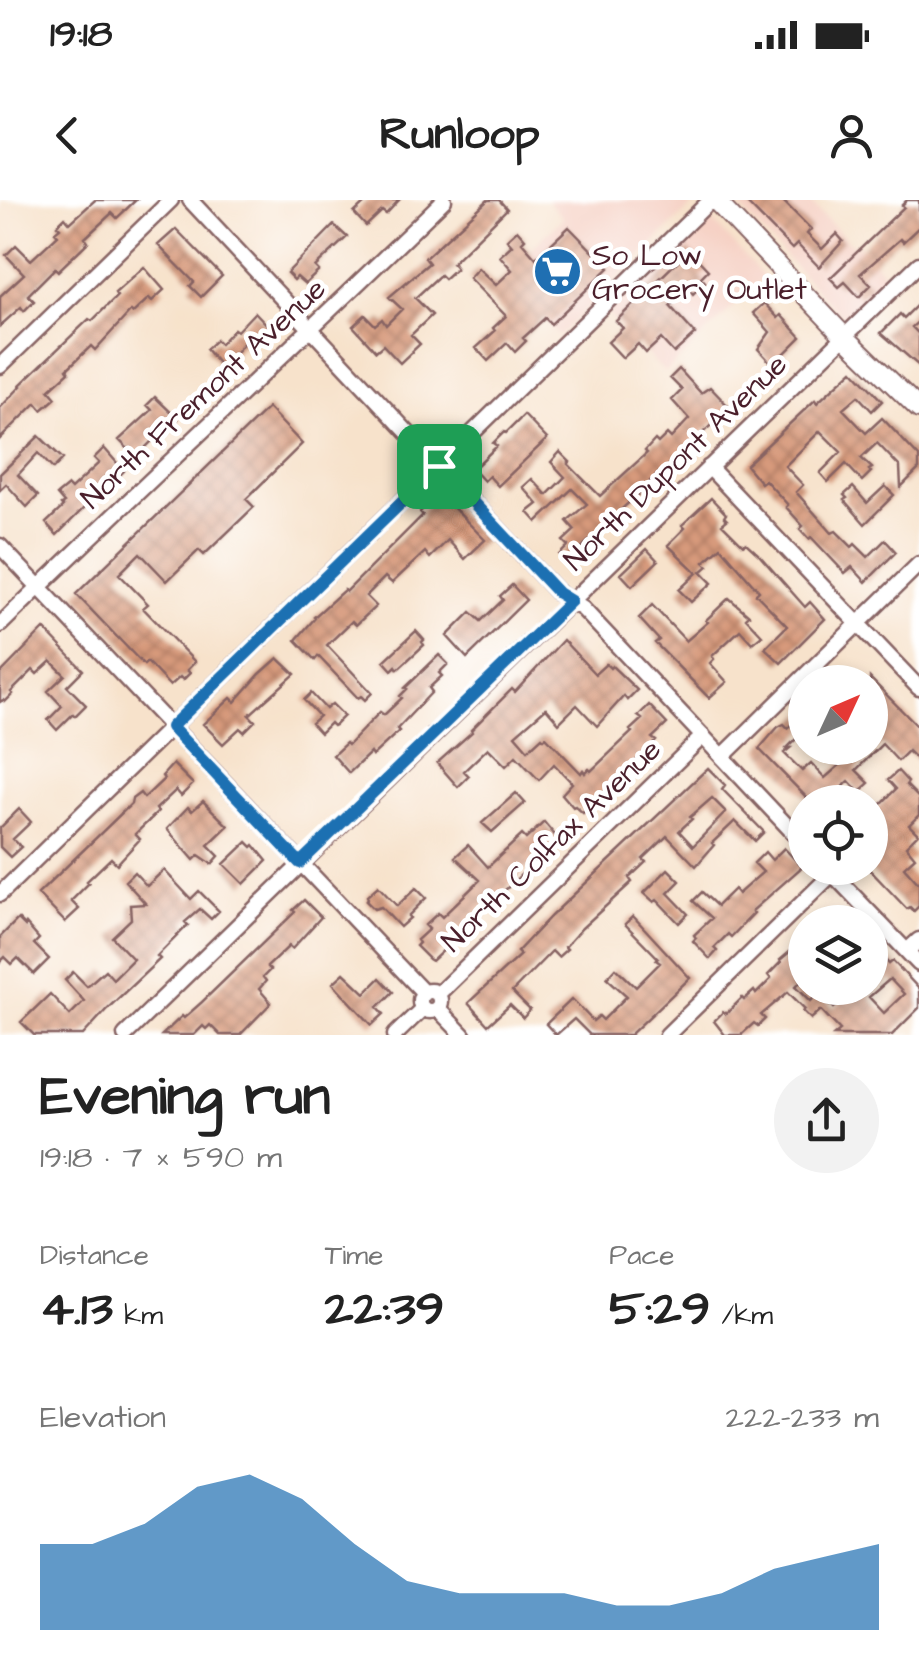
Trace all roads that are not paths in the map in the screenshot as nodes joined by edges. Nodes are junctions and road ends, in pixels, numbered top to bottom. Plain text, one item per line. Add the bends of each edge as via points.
1 (171, 200) edge
2 (190, 200) edge
3 (444, 200) edge
4 (713, 200) edge
5 (919, 264) edge
6 (311, 330) junction
7 (844, 336) junction
8 (0, 366) edge
9 (919, 409) edge
10 (439, 466) junction
11 (709, 467) junction
12 (0, 546) edge
13 (919, 564) edge
14 (39, 586) junction
15 (571, 601) junction
16 (0, 624) edge
17 (858, 624) junction
18 (919, 688) edge
19 (171, 727) junction
20 (702, 736) junction
21 (722, 757) junction
22 (788, 827) edge
23 (300, 863) junction
24 (815, 885) edge
25 (842, 885) edge
26 (0, 894) edge
27 (919, 940) edge
28 (907, 952) junction
29 (919, 964) edge
30 (431, 1001) junction
31 (124, 1035) edge
32 (395, 1035) edge
33 (464, 1035) edge
34 (667, 1035) edge

1 - 8 street
2 - 6 street
3 - 6 street, North Fremont Avenue
4 - 7 main road
4 - 10 street
5 - 7 street, North Dupont Avenue
6 - 10 street
6 - 14 street, North Fremont Avenue
7 - 9 main road
7 - 11 street, North Dupont Avenue
10 - 15 street
10 - 19 street
11 - 15 street, North Dupont Avenue
11 - 17 street
12 - 14 street
13 - 17 street
14 - 16 street, North Fremont Avenue
14 - 19 street
15 - 20 street
15 - 23 street, North Dupont Avenue
17 - 18 street
17 - 21 street
19 - 23 street
19 - 26 street
20 - 21 street
20 - 30 street, North Colfax Avenue
21 - 22 street
23 - 30 street
23 - 31 street, North Dupont Avenue
24 - 34 street
25 - 28 street
27 - 28 street
28 - 29 street
30 - 32 street, North Colfax Avenue
30 - 33 street

